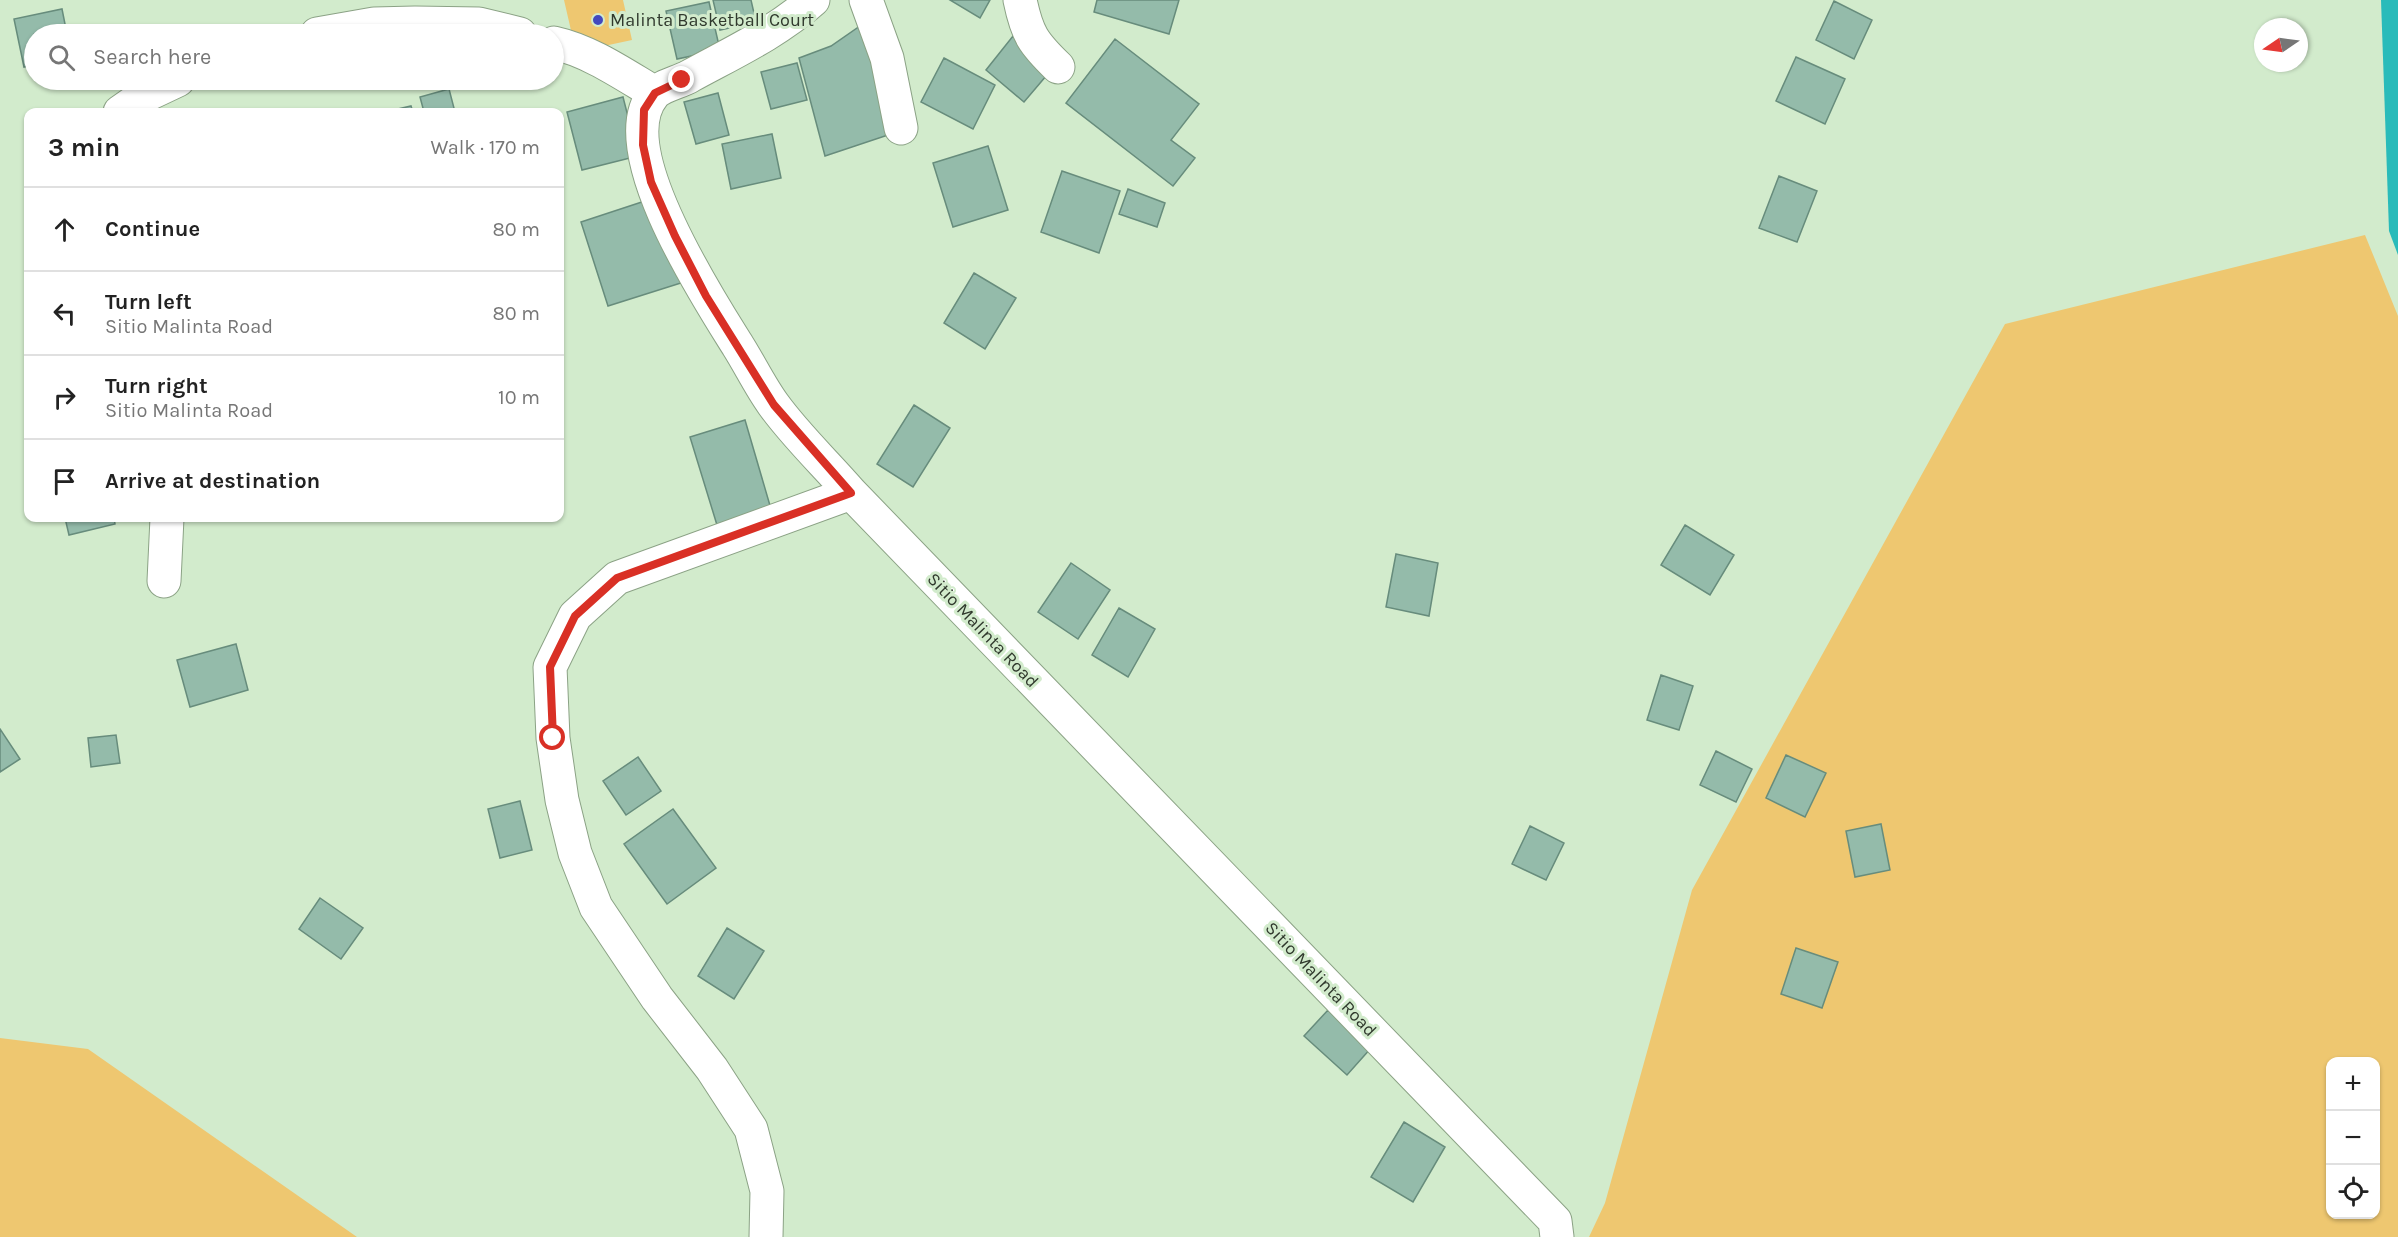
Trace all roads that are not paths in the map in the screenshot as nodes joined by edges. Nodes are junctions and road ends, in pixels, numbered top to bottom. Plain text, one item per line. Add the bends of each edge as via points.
1 (813, 0) edge
2 (866, 0) edge
3 (1020, 0) edge
4 (374, 24) edge
5 (479, 24) edge
6 (564, 46) edge
7 (1058, 67) dead end
8 (158, 90) edge
9 (655, 93) junction
10 (126, 108) edge
11 (901, 128) dead end
12 (851, 493) junction
13 (167, 522) edge
14 (164, 580) dead end
15 (766, 1237) edge
16 (1557, 1237) edge

1 - 9 street via 777,29
2 - 11 street via 887,58
3 - 7 street via 1036,46
4 - 5 street
6 - 9 street via 605,63
8 - 10 street
9 - 12 street, Sitio Malinta Road via 644,110 643,145 651,182 675,236 706,296 774,405
12 - 15 street via 617,578 575,616 550,667 553,738 575,853 596,907 751,1129 767,1191
12 - 16 street, Sitio Malinta Road via 1555,1221
13 - 14 street

